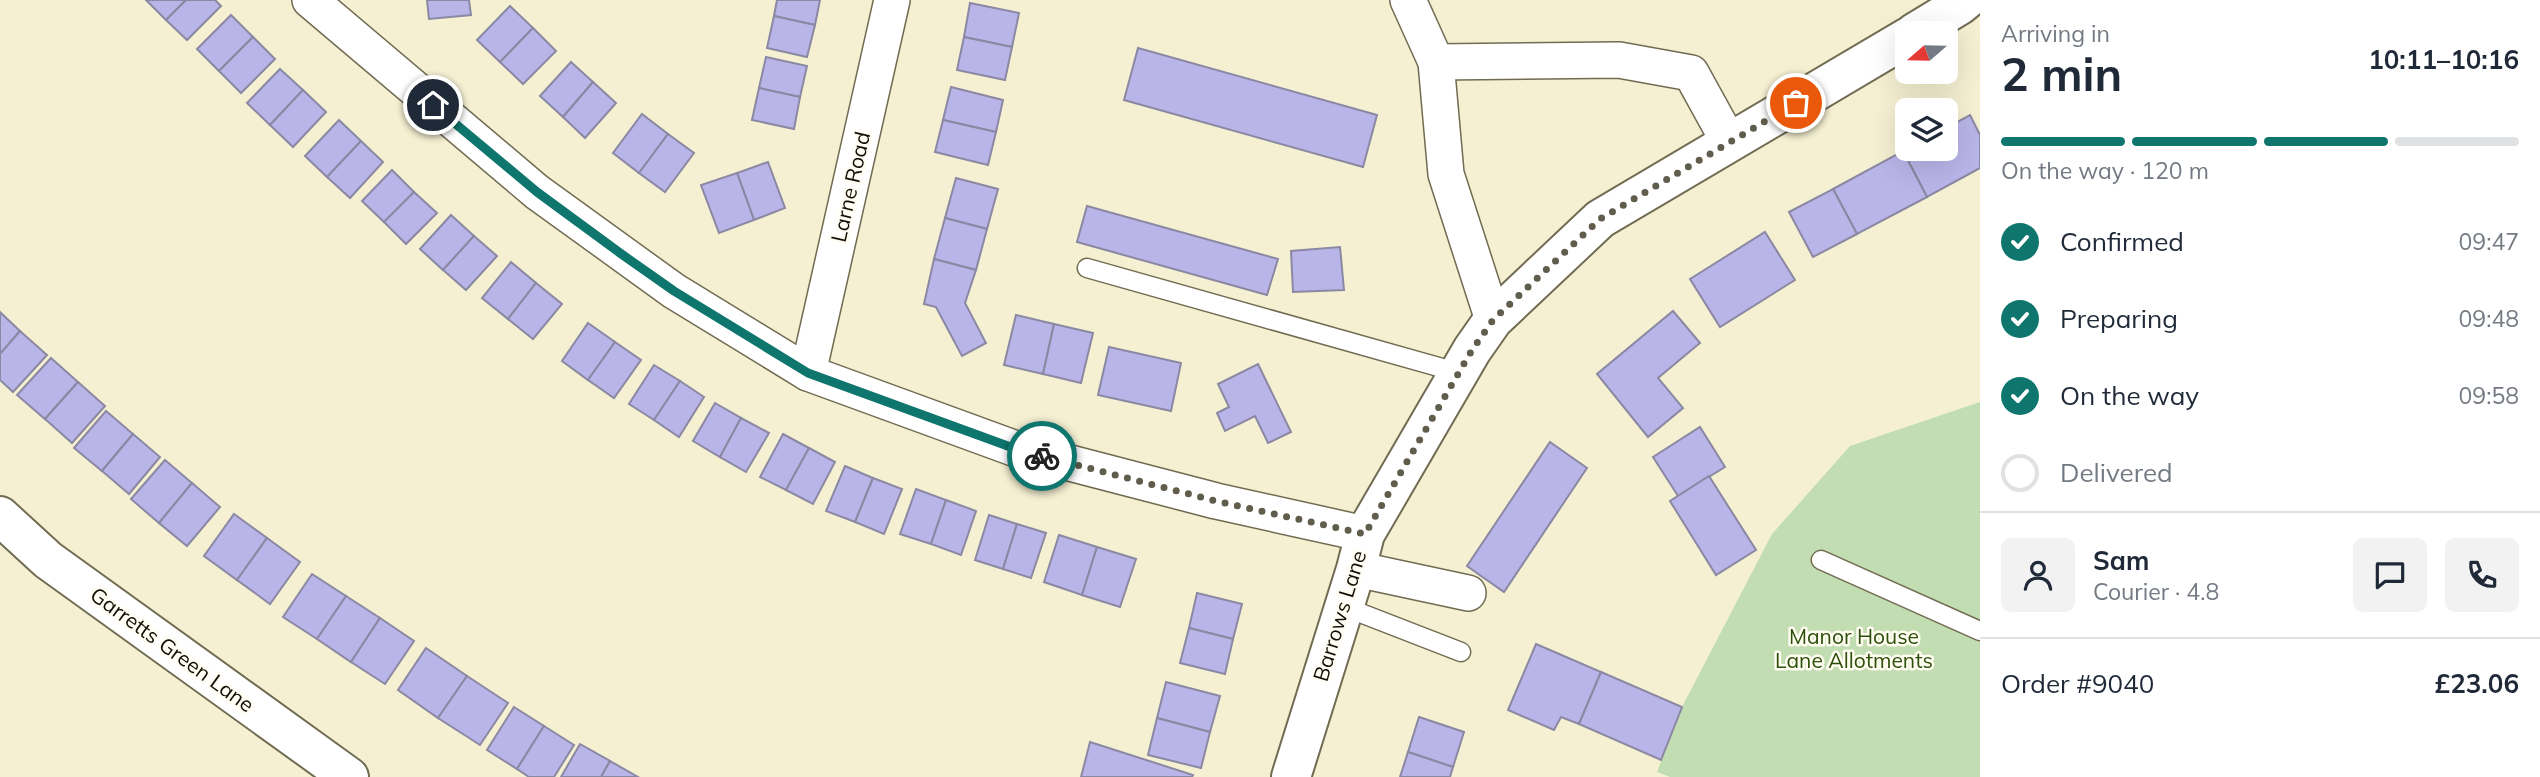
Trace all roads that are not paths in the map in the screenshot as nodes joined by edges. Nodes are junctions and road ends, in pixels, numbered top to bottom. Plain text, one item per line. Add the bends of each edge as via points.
1 (310, 0) edge
2 (891, 0) edge
3 (1408, 0) edge
4 (1966, 0) edge
5 (1933, 21) edge
6 (1895, 45) edge
7 (1436, 62) junction
8 (1729, 142) junction
9 (1087, 268) dead end
10 (1493, 320) junction
11 (808, 373) junction
12 (1460, 373) junction
13 (0, 516) edge
14 (1360, 551) junction
15 (1821, 560) dead end
16 (1468, 593) dead end
17 (1345, 607) junction
18 (1980, 631) edge
19 (1461, 652) dead end
20 (349, 777) edge
21 (1291, 777) edge

1 - 11 street via 537,192 674,291
2 - 11 street, Larne Road
3 - 7 street
4 - 5 street
6 - 8 street, Barrows Lane
7 - 8 street via 1619,60 1691,73
7 - 10 street via 1446,174
8 - 10 street, Barrows Lane via 1600,219
9 - 12 lane
10 - 12 street, Barrows Lane
11 - 14 street via 1016,449 1216,501
12 - 14 street, Barrows Lane
13 - 20 street, Garretts Green Lane via 48,560
14 - 16 street
14 - 17 street, Barrows Lane
15 - 18 lane
17 - 19 lane
17 - 21 street, Barrows Lane

